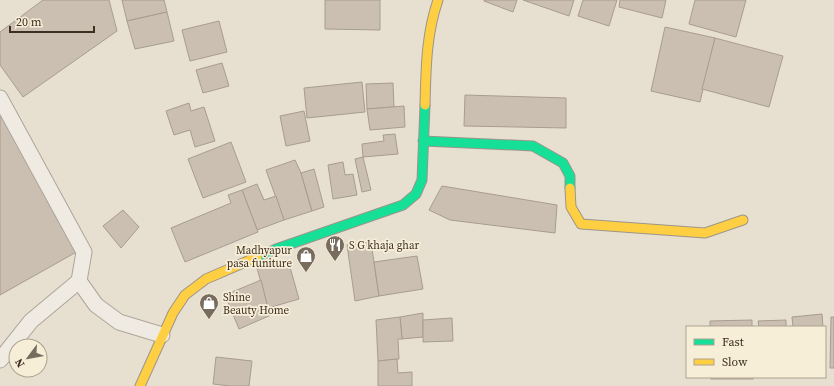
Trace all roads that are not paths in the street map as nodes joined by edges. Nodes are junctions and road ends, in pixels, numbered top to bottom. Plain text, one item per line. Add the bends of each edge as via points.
1 (438, 0) edge
2 (0, 98) edge
3 (423, 141) junction
4 (742, 220) dead end
5 (79, 281) junction
6 (160, 340) junction
7 (0, 360) edge
8 (140, 386) edge

1 - 3 street via 427,47
2 - 5 lane via 84,252
3 - 4 street via 533,146 563,163 570,176 571,207 581,224 705,233
3 - 6 street via 422,180 416,194 403,205 276,249 206,279 185,295
5 - 6 lane via 96,305 119,322
5 - 7 lane via 31,321
6 - 8 street

